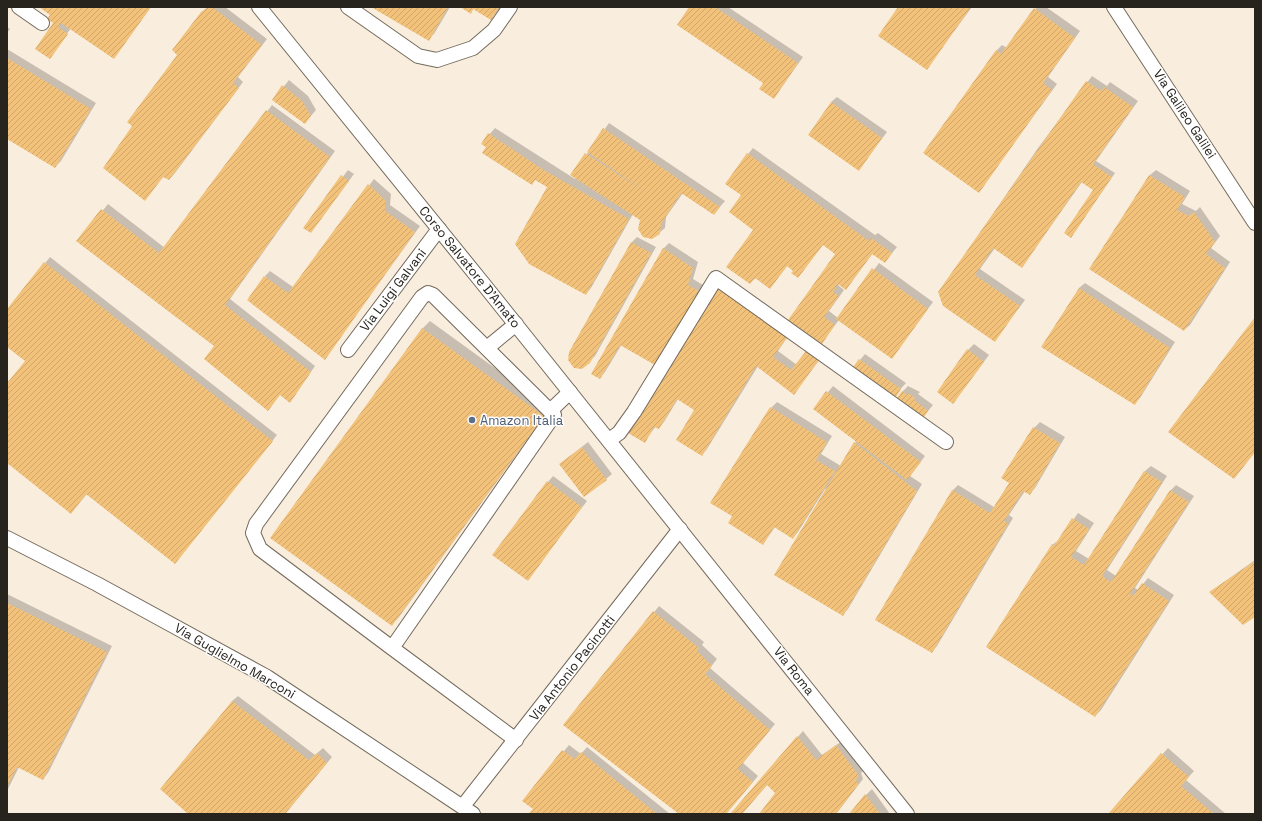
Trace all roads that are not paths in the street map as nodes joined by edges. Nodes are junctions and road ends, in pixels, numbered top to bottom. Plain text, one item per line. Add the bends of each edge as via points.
1 (19, 7) edge
2 (259, 7) edge
3 (348, 7) edge
4 (510, 7) edge
5 (1114, 7) edge
6 (42, 23) dead end
7 (1255, 223) edge
8 (439, 229) junction
9 (516, 324) junction
10 (487, 348) junction
11 (348, 350) dead end
12 (570, 392) junction
13 (550, 411) junction
14 (609, 440) junction
15 (946, 442) dead end
16 (680, 529) junction
17 (7, 538) edge
18 (392, 648) junction
19 (516, 740) junction
20 (468, 810) edge
21 (907, 814) edge

1 - 6 street
2 - 8 street, Corso Salvatore D'Amato
3 - 4 street via 418,56 437,60 473,48 494,30
5 - 7 street, Via Galileo Galilei
8 - 9 street, Corso Salvatore D'Amato
8 - 11 street, Via Luigi Galvani
9 - 10 street
9 - 12 street, Corso Salvatore D'Amato
10 - 13 street
10 - 18 street via 433,295 428,293 422,297 256,524 253,533 260,550
12 - 13 street
12 - 14 street, Corso Salvatore D'Amato
13 - 18 street via 554,415
14 - 15 street via 619,433 634,412 716,278
14 - 16 street, Corso Salvatore D'Amato
16 - 19 street, Via Antonio Pacinotti
16 - 21 street, Via Roma
17 - 20 street, Via Guglielmo Marconi via 267,676
18 - 19 street
19 - 20 street, Via Antonio Pacinotti

